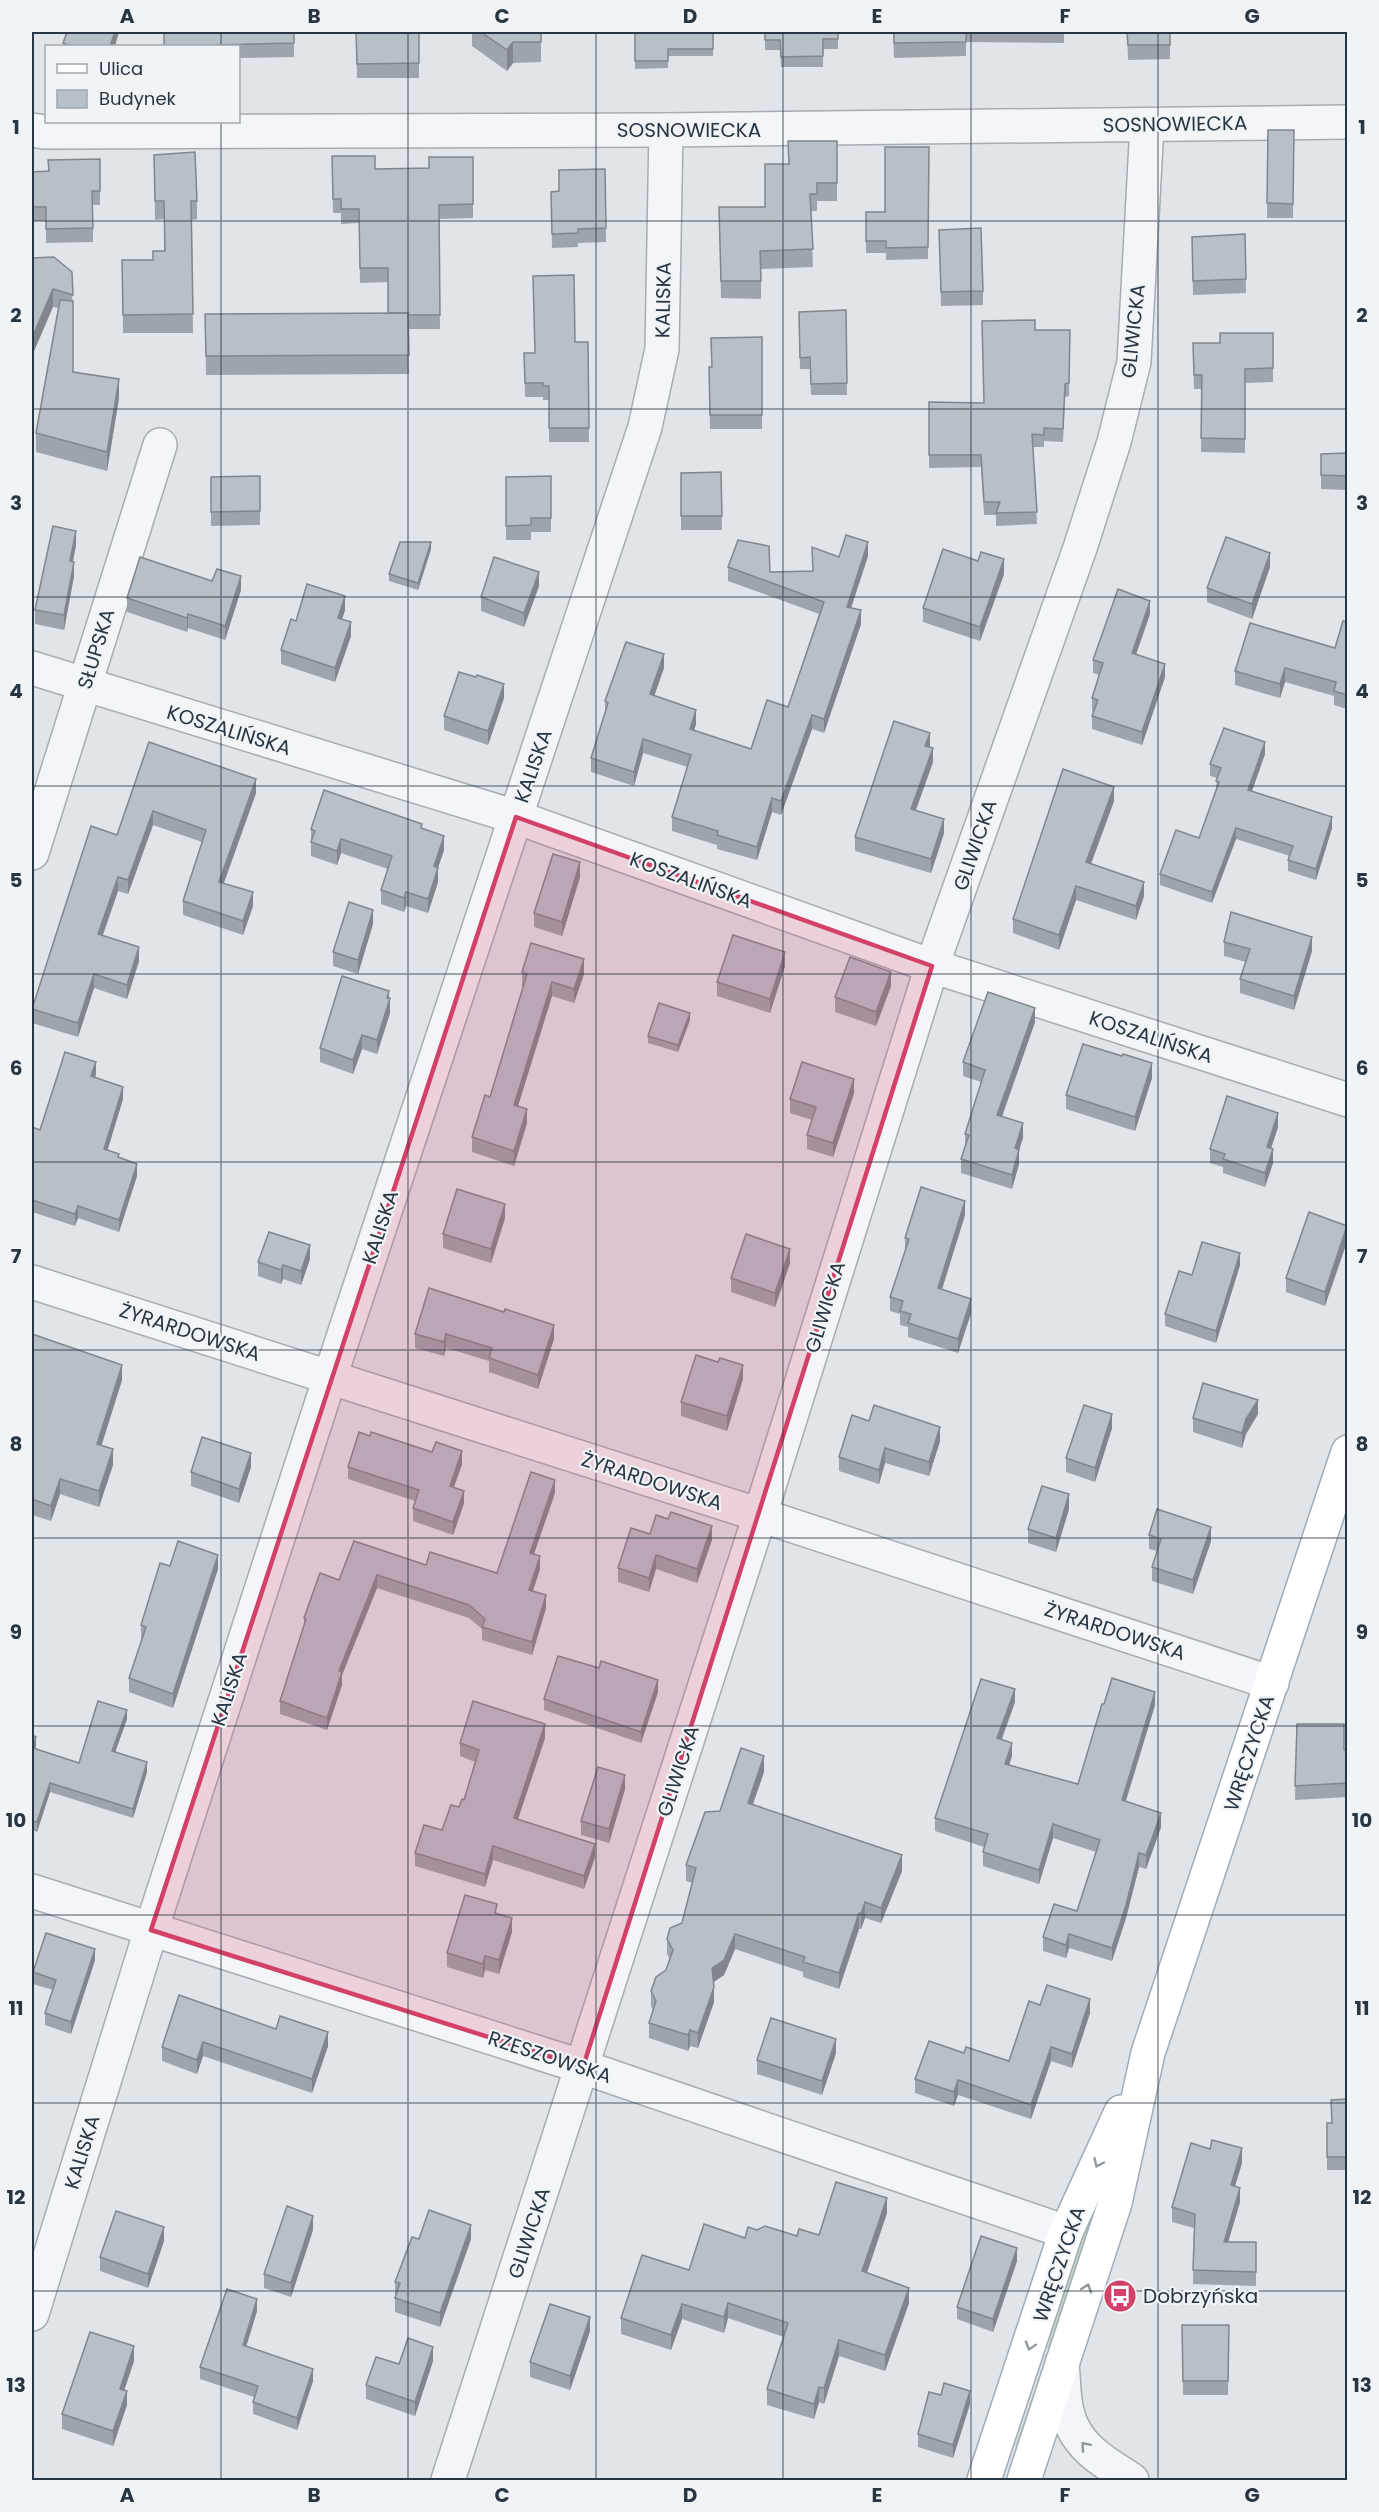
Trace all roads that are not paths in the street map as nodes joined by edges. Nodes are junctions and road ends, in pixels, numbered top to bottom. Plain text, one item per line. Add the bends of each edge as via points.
1 (1347, 122) edge
2 (1147, 125) junction
3 (32, 130) edge
4 (666, 130) junction
5 (160, 445) dead end
6 (32, 668) edge
7 (85, 686) junction
8 (516, 817) junction
9 (32, 853) edge
10 (932, 966) junction
11 (1347, 1100) edge
12 (32, 1282) edge
13 (330, 1377) junction
14 (1347, 1452) edge
15 (760, 1515) junction
16 (1272, 1683) junction
17 (32, 1891) edge
18 (151, 1930) junction
19 (1148, 2053) junction
20 (583, 2067) junction
21 (1066, 2232) junction
22 (32, 2314) edge
23 (1062, 2363) junction
24 (997, 2442) junction
25 (448, 2481) edge
26 (984, 2481) edge
27 (1014, 2481) edge
28 (1024, 2481) edge
29 (1132, 2481) edge

1 - 2 street, SOSNOWIECKA
2 - 4 street, SOSNOWIECKA
2 - 10 street, GLIWICKA via 1134,362 1114,442
3 - 4 street, SOSNOWIECKA
4 - 8 street, KALISKA via 660,360 621,506
5 - 7 street, SŁUPSKA
6 - 7 street, KOSZALIŃSKA
7 - 8 street, KOSZALIŃSKA
7 - 9 street, SŁUPSKA
8 - 10 street, KOSZALIŃSKA
8 - 13 street, KALISKA
10 - 11 street, KOSZALIŃSKA
10 - 15 street, GLIWICKA
12 - 13 street, ŻYRARDOWSKA
13 - 15 street, ŻYRARDOWSKA
13 - 18 street, KALISKA
14 - 16 main road, WRĘCZYCKA
15 - 16 street, ŻYRARDOWSKA
15 - 20 street, GLIWICKA
16 - 19 main road, WRĘCZYCKA
17 - 18 street, RZESZOWSKA
18 - 20 street, RZESZOWSKA
18 - 22 street, KALISKA
19 -> 21 main road, WRĘCZYCKA
23 -> 19 main road, WRĘCZYCKA via 1115,2203
20 - 21 street, RZESZOWSKA
20 - 25 street, GLIWICKA
21 -> 24 main road, WRĘCZYCKA
23 - 28 main road, WRĘCZYCKA
29 -> 23 street via 1093,2455 1075,2434 1067,2414
24 - 26 main road, WRĘCZYCKA
24 - 27 street via 1006,2471

